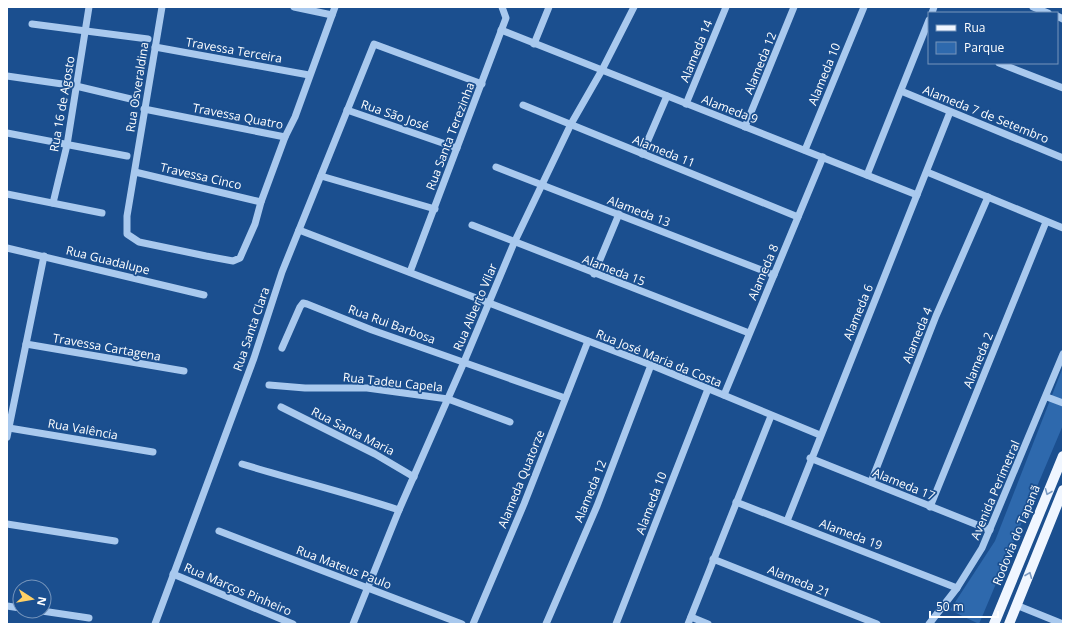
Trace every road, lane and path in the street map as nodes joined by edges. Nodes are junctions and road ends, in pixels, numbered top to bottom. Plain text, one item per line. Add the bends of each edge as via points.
1 (89, 7) edge
2 (162, 7) edge
3 (294, 7) edge
4 (334, 7) edge
5 (502, 7) edge
6 (548, 7) edge
7 (634, 7) edge
8 (726, 7) edge
9 (794, 7) edge
10 (864, 7) edge
11 (1033, 7) edge
12 (1046, 12) edge
13 (332, 15) junction
14 (32, 24) dead end
15 (501, 30) junction
16 (85, 31) junction
17 (926, 34) edge
18 (148, 39) dead end
19 (534, 44) junction
20 (155, 47) junction
21 (1002, 64) edge
22 (602, 70) junction
23 (310, 75) junction
24 (7, 76) edge
25 (482, 84) junction
26 (76, 86) junction
27 (1063, 88) edge
28 (901, 91) junction
29 (667, 96) junction
30 (135, 100) dead end
31 (686, 104) junction
32 (523, 105) dead end
33 (144, 109) junction
34 (347, 110) junction
35 (950, 112) junction
36 (571, 124) junction
37 (745, 127) junction
38 (7, 133) edge
39 (285, 138) junction
40 (67, 145) junction
41 (457, 148) junction
42 (804, 150) junction
43 (642, 154) junction
44 (127, 156) dead end
45 (823, 158) junction
46 (1063, 158) edge
47 (496, 167) dead end
48 (135, 172) junction
49 (928, 172) junction
50 (868, 175) junction
51 (321, 176) junction
52 (541, 185) junction
53 (7, 194) edge
54 (917, 195) junction
55 (988, 197) junction
56 (261, 202) junction
57 (53, 203) junction
58 (435, 209) junction
59 (102, 213) dead end
60 (619, 214) junction
61 (798, 217) junction
62 (1046, 222) junction
63 (472, 225) dead end
64 (1063, 228) edge
65 (299, 230) junction
66 (514, 242) junction
67 (7, 248) edge
68 (44, 256) junction
69 (410, 272) junction
70 (594, 274) junction
71 (774, 275) junction
72 (204, 295) dead end
73 (490, 302) junction
74 (750, 333) junction
75 (588, 341) junction
76 (26, 344) junction
77 (282, 348) dead end
78 (1063, 354) edge
79 (464, 362) junction
80 (651, 365) junction
81 (184, 371) dead end
82 (269, 385) dead end
83 (708, 389) junction
84 (724, 395) junction
85 (1046, 397) junction
86 (565, 398) junction
87 (448, 399) junction
88 (1063, 403) edge
89 (281, 407) dead end
90 (771, 416) junction
91 (510, 422) dead end
92 (9, 428) junction
93 (820, 435) junction
94 (7, 437) edge
95 (153, 452) dead end
96 (1063, 456) edge
97 (810, 458) junction
98 (242, 464) dead end
99 (414, 477) junction
100 (871, 482) junction
101 (1063, 490) edge
102 (736, 502) junction
103 (930, 506) junction
104 (399, 510) junction
105 (787, 521) junction
106 (7, 524) edge
107 (990, 530) junction
108 (218, 531) dead end
109 (115, 541) dead end
110 (713, 559) junction
111 (174, 574) junction
112 (367, 588) junction
113 (957, 588) junction
114 (1016, 605) junction
115 (52, 612) edge
116 (89, 618) dead end
117 (690, 620) edge
118 (155, 624) edge
119 (293, 624) edge
120 (353, 624) edge
121 (462, 624) edge
122 (473, 624) edge
123 (546, 624) edge
124 (616, 624) edge
125 (708, 624) edge
126 (878, 624) edge
127 (929, 624) edge
128 (994, 624) edge
129 (1009, 624) edge
130 (1063, 624) edge

1 - 16 street, Rua 16 de Agosto
2 - 20 street, Rua Osveraldina
3 - 13 street
4 - 13 street, Travessa Quatro
5 - 15 street, Rua Santa Terezinha via 506,18
6 - 19 street
7 - 22 street, Rua Alberto Vilar
8 - 31 street, Alameda 14
9 - 37 street, Alameda 12
10 - 42 street, Alameda 10
11 - 12 street
13 - 23 street, Travessa Quatro
14 - 16 street
15 - 19 street, Alameda 9
15 - 25 street, Rua Santa Terezinha
16 - 18 street
16 - 26 street, Rua 16 de Agosto
17 - 28 street
19 - 22 street, Alameda 9
20 - 23 street, Travessa Terceira
20 - 33 street, Rua Osveraldina
21 - 27 street
22 - 29 street, Alameda 9
22 - 36 street, Rua Alberto Vilar
23 - 39 street, Travessa Quatro
24 - 26 street
25 - 34 street, Rua Santa Clara via 374,44
25 - 41 street, Rua Santa Terezinha
26 - 30 street
26 - 40 street, Rua 16 de Agosto
28 - 35 street, Alameda 7 de Setembro
28 - 50 street
29 - 31 street, Alameda 9
29 - 43 street
31 - 37 street, Alameda 9
32 - 36 street, Alameda 11
33 - 39 street, Travessa Quatro
33 - 48 street, Rua Osveraldina
34 - 41 street, Rua São José
34 - 51 street, Rua Santa Clara
35 - 46 street, Alameda 7 de Setembro
35 - 49 street, Alameda 6
36 - 43 street, Alameda 11
36 - 52 street, Rua Alberto Vilar
37 - 42 street, Alameda 9
38 - 40 street
39 - 56 street
40 - 44 street
40 - 57 street, Rua 16 de Agosto
41 - 58 street, Rua Santa Terezinha
42 - 45 street, Alameda 9
43 - 61 street, Alameda 11
45 - 50 street, Alameda 9
45 - 61 street, Alameda 8
47 - 52 street, Alameda 13
48 - 56 street, Travessa Cinco
48 - 56 street, Rua Osveraldina via 127,216 127,234 139,242 233,261 240,258 255,224
49 - 54 street, Alameda 6
49 - 55 street
50 - 54 street, Alameda 9
51 - 58 street
51 - 65 street, Rua Santa Clara
52 - 60 street, Alameda 13
52 - 66 street, Rua Alberto Vilar
53 - 57 street
54 - 93 street, Alameda 6
55 - 62 street
55 - 100 street, Alameda 4 via 936,316
57 - 59 street
58 - 69 street, Rua Santa Terezinha
60 - 70 street
60 - 71 street, Alameda 13
61 - 71 street, Alameda 8
62 - 64 street
62 - 103 street, Alameda 2
63 - 66 street, Alameda 15
65 - 69 street
65 - 111 street, Rua Santa Clara
66 - 70 street, Alameda 15
66 - 73 street, Rua Alberto Vilar
67 - 68 street, Rua Guadalupe
68 - 72 street, Rua Guadalupe
68 - 76 street
69 - 73 street
70 - 74 street, Alameda 15
71 - 74 street, Alameda 8
73 - 75 street, Rua José Maria da Costa
73 - 79 street, Rua Alberto Vilar
74 - 84 street, Alameda 8
75 - 80 street, Rua José Maria da Costa
75 - 86 street, Alameda Quatorze
76 - 81 street, Travessa Cartagena
76 - 92 street
77 - 79 street, Rua Rui Barbosa via 301,305 307,304
78 - 85 street, Avenida Perimetral
79 - 86 street, Rua Rui Barbosa
79 - 87 street, Rua Alberto Vilar
80 - 83 street, Rua José Maria da Costa
80 - 123 street, Alameda 12 via 597,506
82 - 87 street, Rua Tadeu Capela via 367,388
83 - 84 street, Rua José Maria da Costa
83 - 124 street, Alameda 10
84 - 90 street, Rua José Maria da Costa
85 - 88 street
85 - 107 street, Avenida Perimetral
86 - 122 street, Alameda Quatorze
87 - 91 street, Rua Tadeu Capela
87 - 99 street, Rua Alberto Vilar
89 - 99 street, Rua Santa Maria via 375,454
90 - 93 street, Rua José Maria da Costa
90 - 102 street
92 - 94 street
92 - 95 street, Rua Valência
93 - 97 street, Alameda 6
96 -> 128 main road, Rodovia do Tapanã
97 - 100 street, Alameda 17
97 - 105 street, Alameda 6
98 - 104 street
99 - 104 street, Rua Alberto Vilar
100 - 103 street, Alameda 17
114 -> 101 main road
102 - 105 street, Alameda 19
102 - 110 street
103 - 107 street, Alameda 17
104 - 112 street, Rua Alberto Vilar
105 - 113 street, Alameda 19
106 - 109 street
107 - 113 street, Avenida Perimetral
108 - 112 street, Rua Mateus Paulo
110 - 117 street
110 - 126 street, Alameda 21
111 - 118 street, Rua Santa Clara
111 - 119 street, Rua Marços Pinheiro
112 - 120 street, Rua Alberto Vilar
112 - 121 street, Rua Mateus Paulo
113 - 127 street, Avenida Perimetral
114 - 129 main road
114 - 130 street
115 - 116 street
117 - 125 street

